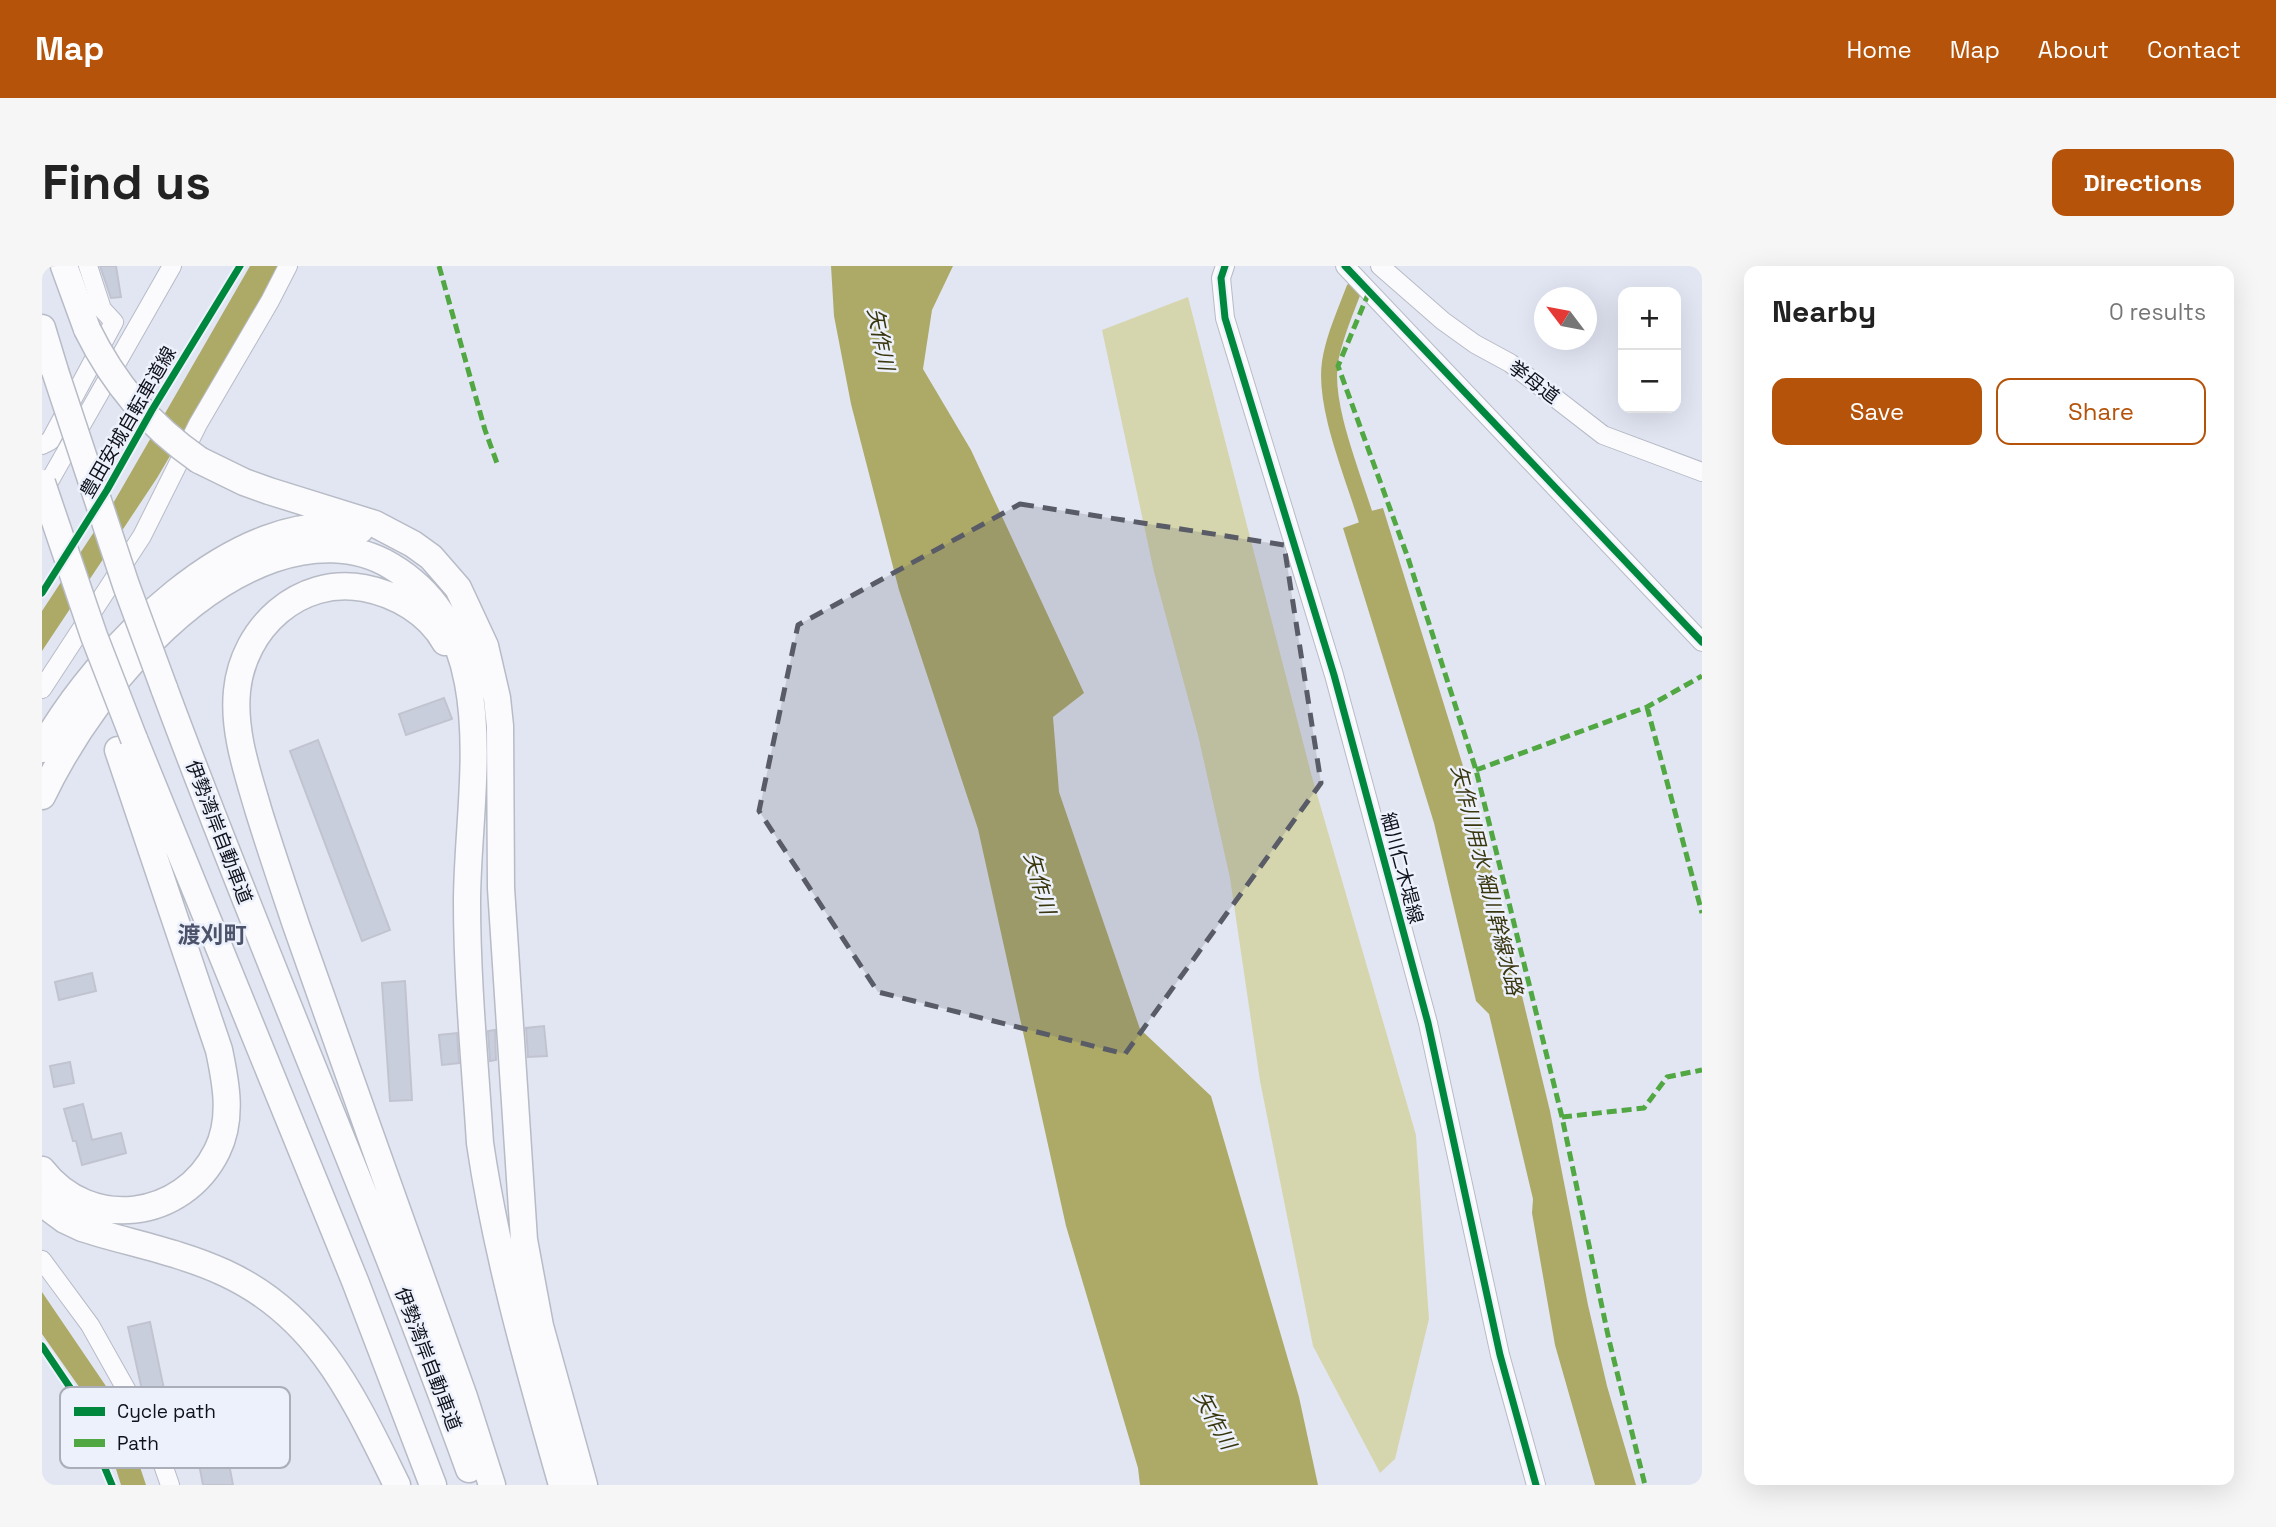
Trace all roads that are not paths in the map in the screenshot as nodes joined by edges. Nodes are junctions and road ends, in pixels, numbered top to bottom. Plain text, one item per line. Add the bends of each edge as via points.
1 (64, 266) edge
2 (88, 266) edge
3 (172, 266) edge
4 (288, 266) edge
5 (1226, 266) edge
6 (1345, 266) edge
7 (1380, 266) edge
8 (42, 328) edge
9 (42, 445) edge
10 (1702, 472) edge
11 (42, 483) edge
12 (42, 494) edge
13 (42, 517) edge
14 (477, 625) junction
15 (1702, 642) edge
16 (42, 689) edge
17 (472, 720) junction
18 (126, 744) junction
19 (42, 749) edge
20 (42, 796) edge
21 (42, 1170) edge
22 (42, 1203) edge
23 (42, 1259) edge
24 (125, 1387) edge
25 (164, 1468) edge
26 (170, 1485) edge
27 (397, 1485) edge
28 (432, 1485) edge
29 (475, 1485) edge
30 (492, 1485) edge
31 (562, 1485) edge
32 (584, 1485) edge
33 (1535, 1485) edge

1 - 14 highway, bridge via 99,353 127,395 161,431 199,460 244,482 395,533 445,572
2 - 9 street via 102,309 114,322 50,441
3 - 12 street
4 - 16 street via 198,424 142,536
5 - 33 street, 細川仁木堤線 via 1221,278 1225,318 1334,675 1424,1010 1500,1355
6 - 15 street
7 - 10 street, 挙母道 via 1443,321 1510,363 1604,435
8 - 29 highway, 伊勢湾岸自動車道, bridge via 164,688
11 - 18 highway, 伊勢湾岸自動車道, bridge
13 - 18 highway
14 - 19 highway via 440,575 389,540 328,526 283,533 228,558 147,617 94,672
14 - 32 highway via 492,672 500,726 501,877 524,1240 540,1326
17 - 20 highway via 467,676 454,635 419,585 387,563 360,553 333,549 290,554 224,584 158,636 88,715
17 - 30 highway via 441,635 408,604 362,587 339,586 293,600 259,630 240,668 236,692 240,746 274,861
17 - 31 highway via 467,931 480,1143 519,1327
18 - 21 highway via 216,1038 228,1094 223,1133 208,1167 194,1182 162,1204 144,1209 108,1210 90,1204 57,1186
18 - 28 highway, 伊勢湾岸自動車道 via 355,1281
22 - 27 highway via 82,1227 224,1272 282,1308 316,1342 348,1387
23 - 24 street via 90,1325
25 - 26 street

